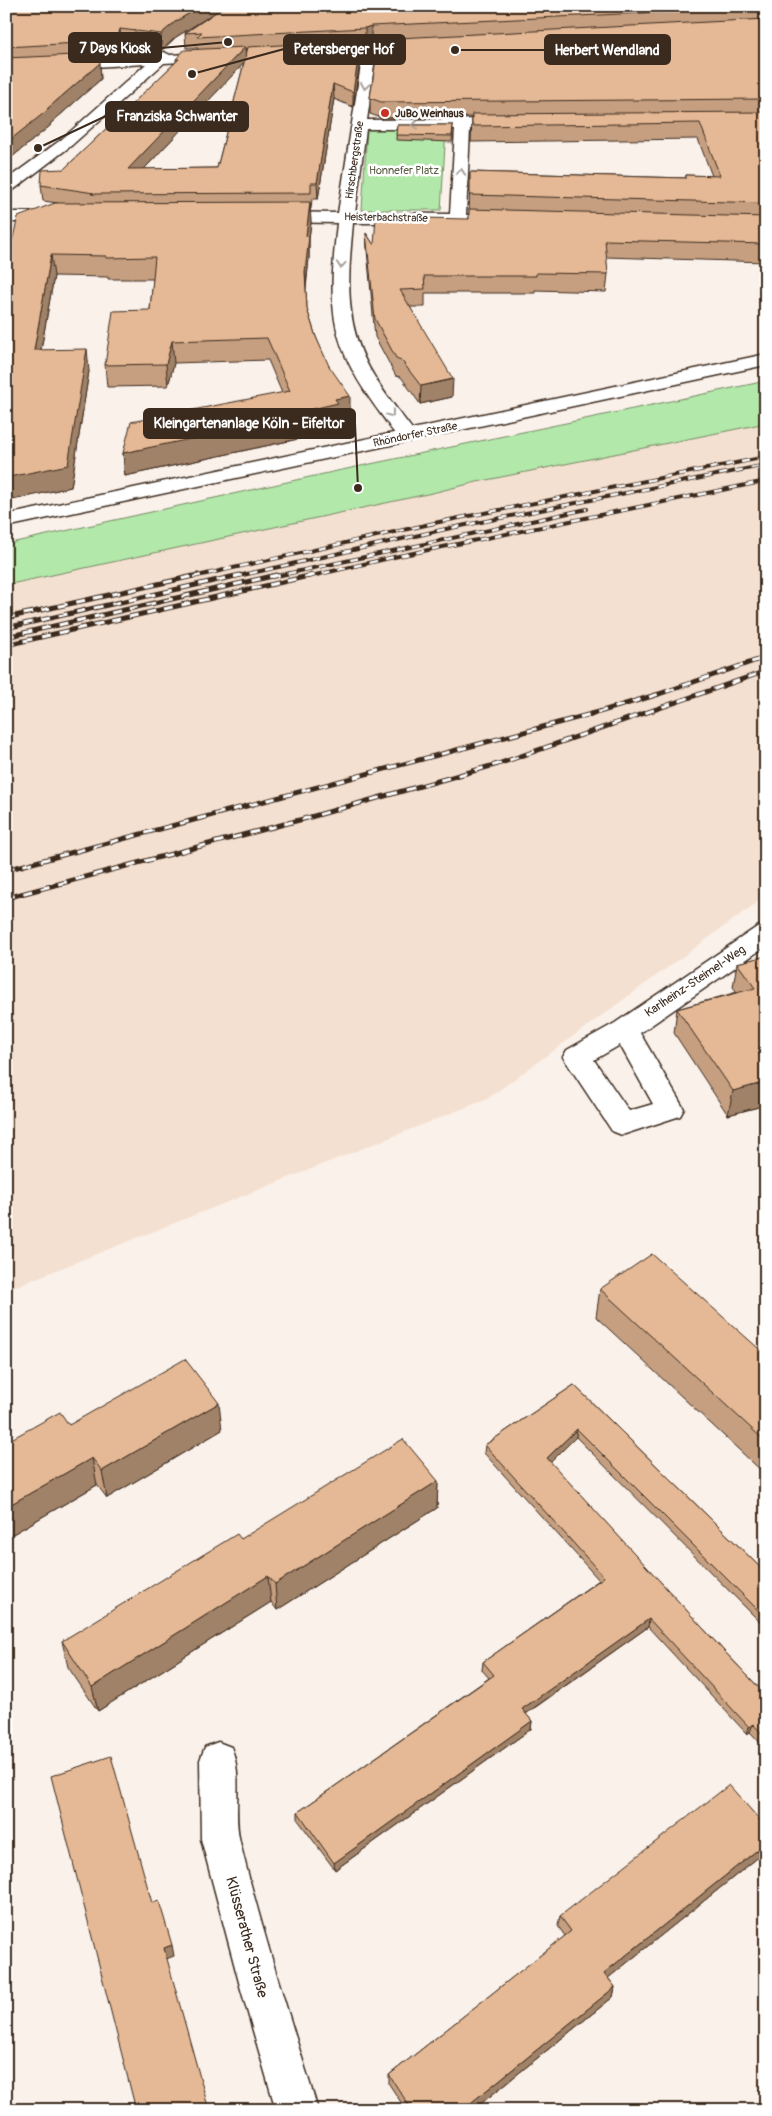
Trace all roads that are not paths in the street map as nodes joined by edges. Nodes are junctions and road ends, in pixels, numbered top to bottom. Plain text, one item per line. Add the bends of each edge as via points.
1 (182, 42) edge
2 (431, 44) edge
3 (371, 47) junction
4 (160, 59) junction
5 (6, 68) edge
6 (522, 124) edge
7 (359, 125) junction
8 (464, 125) junction
9 (6, 188) edge
10 (346, 216) junction
11 (6, 217) edge
12 (68, 217) edge
13 (256, 217) edge
14 (458, 218) junction
15 (527, 220) edge
16 (766, 358) edge
17 (407, 436) junction
18 (6, 521) edge
19 (766, 933) edge
20 (625, 1030) dead end
21 (218, 1760) dead end
22 (297, 2110) edge

1 - 4 street
2 - 3 street
3 - 4 street
3 -> 7 street, Hirschbergstraße
4 - 5 street
4 - 9 street via 67,142
6 - 8 street
8 -> 7 street
7 - 10 street, Hirschbergstraße
14 -> 8 street
10 - 13 street, Heisterbachstraße
10 - 14 street, Heisterbachstraße
10 -> 17 street, Hirschbergstraße via 341,271 341,304 346,336 365,379
11 - 12 street
14 - 15 street, Heisterbachstraße
16 - 17 street, Rhöndorfer Straße
17 - 18 street, Rhöndorfer Straße
19 - 20 street, Karlheinz-Steimel-Weg
21 - 22 street, Klüsserather Straße via 220,1839

